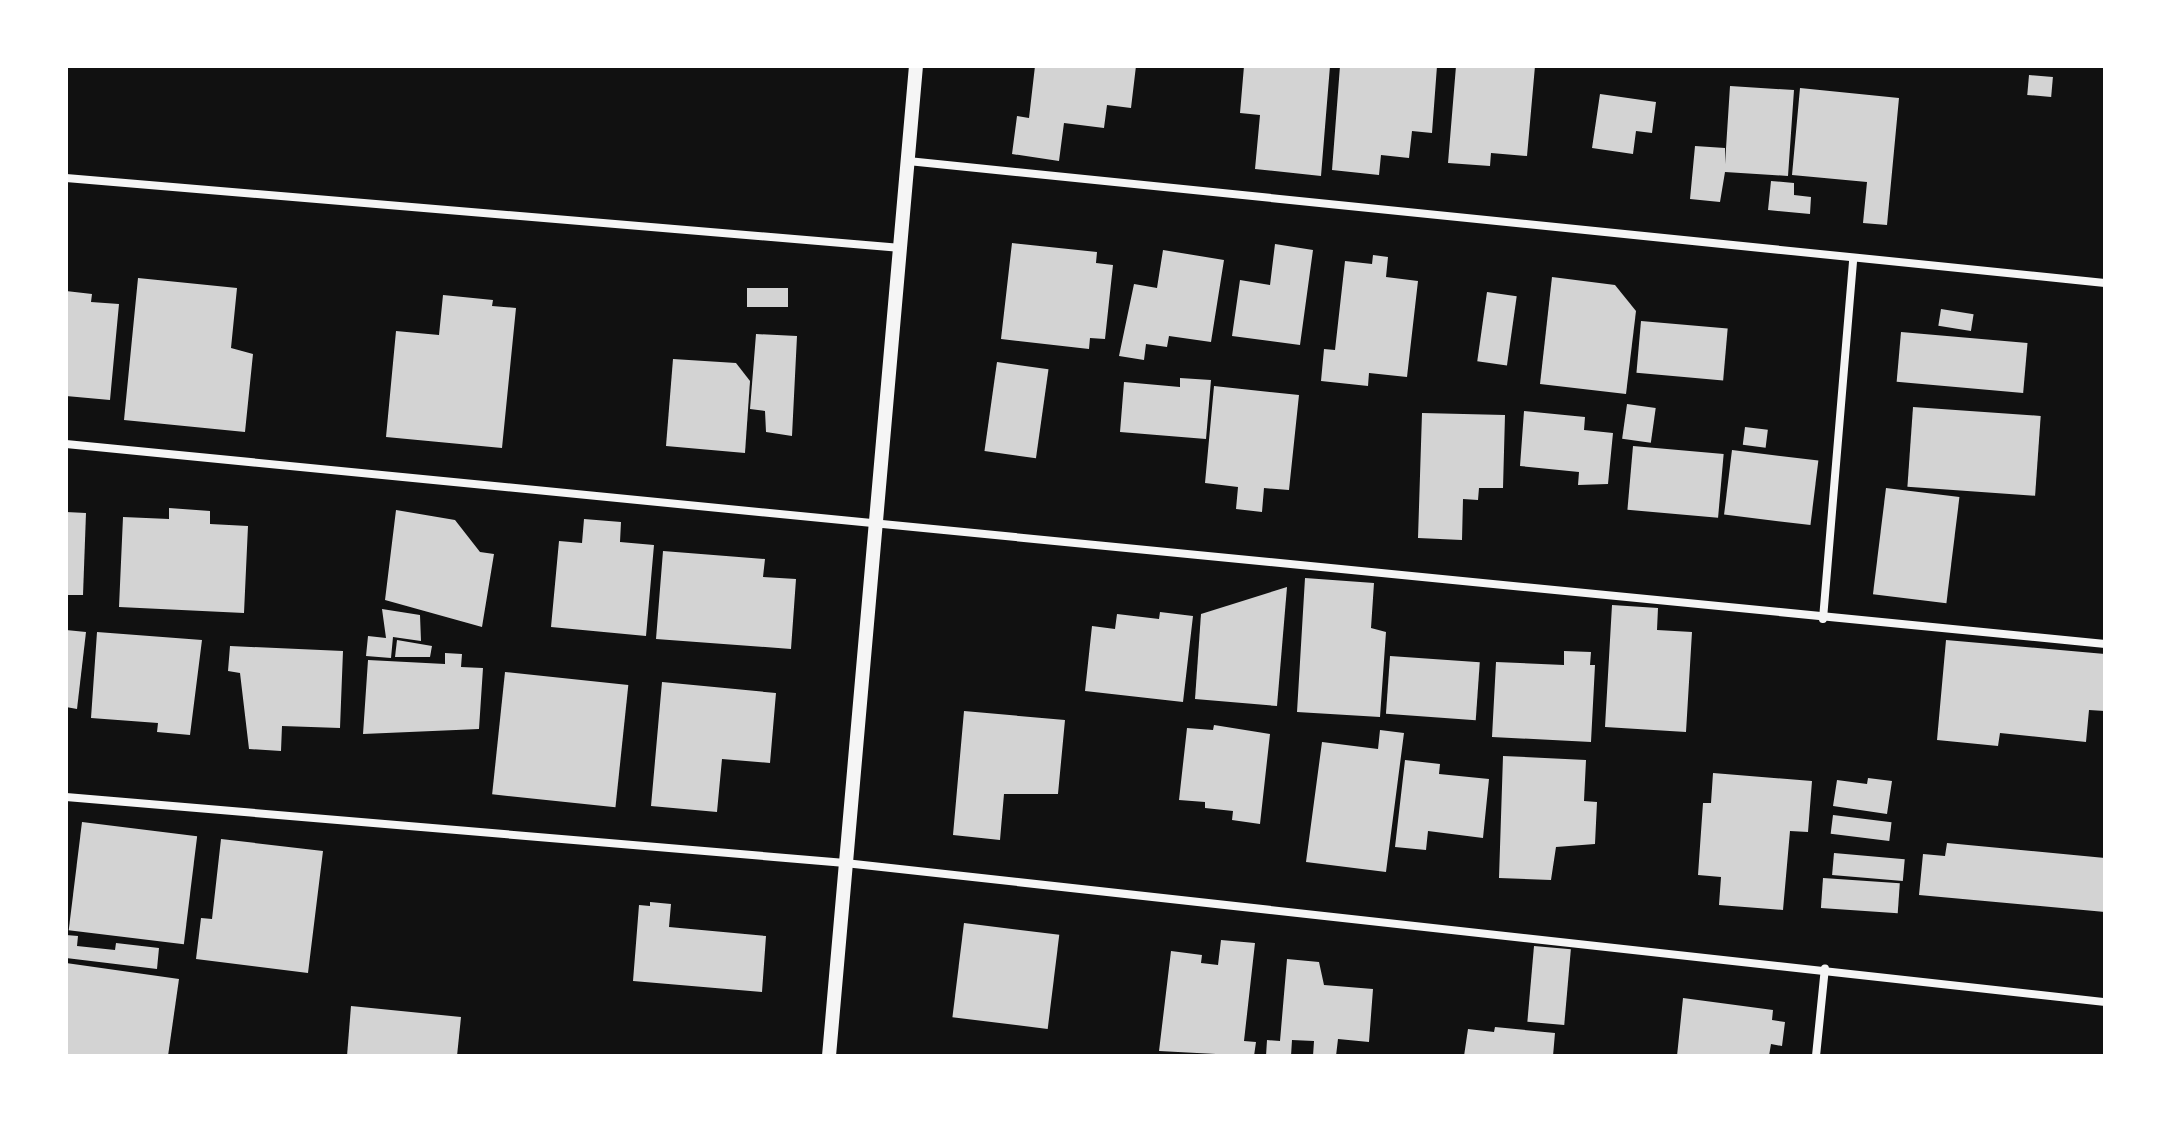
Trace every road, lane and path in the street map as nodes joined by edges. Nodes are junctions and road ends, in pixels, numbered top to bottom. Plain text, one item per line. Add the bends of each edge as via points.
1 (916, 66) edge
2 (908, 161) junction
3 (66, 178) edge
4 (901, 248) junction
5 (1853, 260) junction
6 (2105, 283) edge
7 (66, 444) edge
8 (877, 523) junction
9 (1823, 619) junction
10 (2105, 644) edge
11 (66, 797) edge
12 (845, 863) junction
13 (1825, 968) junction
14 (2105, 1002) edge
15 (829, 1056) edge
16 (1816, 1056) edge

1 - 2 street
2 - 4 street
2 - 5 street
3 - 4 street
4 - 8 street
5 - 6 street
5 - 9 street
7 - 8 street
8 - 9 street
8 - 12 street
9 - 10 street
11 - 12 street
12 - 13 street
12 - 15 street
13 - 14 street
13 - 16 street

